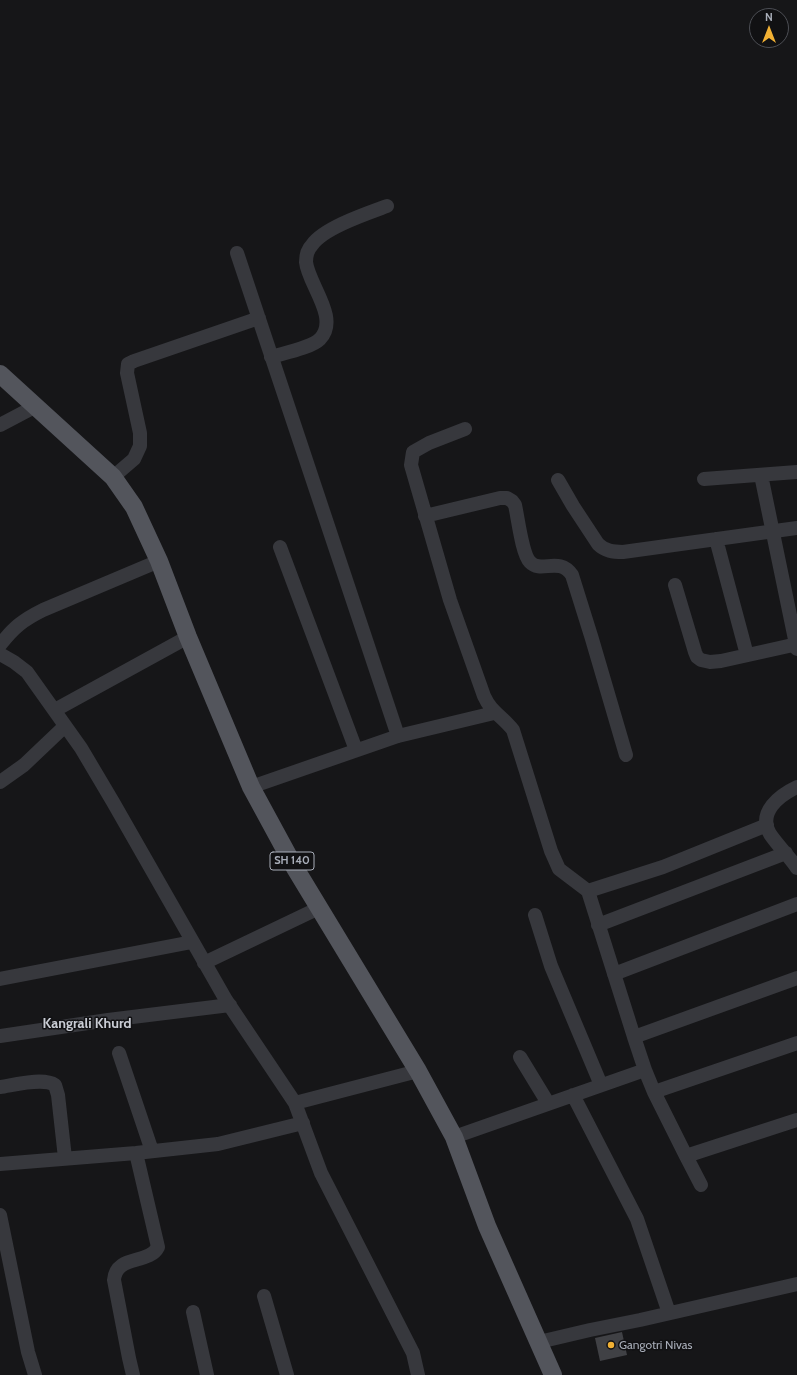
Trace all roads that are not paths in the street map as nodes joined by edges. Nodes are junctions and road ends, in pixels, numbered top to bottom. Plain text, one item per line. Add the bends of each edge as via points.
1 (387, 206) dead end
2 (237, 253) dead end
3 (259, 318) junction
4 (271, 357) junction
5 (0, 374) edge
6 (36, 406) junction
7 (0, 425) edge
8 (465, 429) dead end
9 (797, 472) edge
10 (761, 475) junction
11 (113, 477) junction
12 (704, 479) dead end
13 (558, 480) dead end
14 (425, 516) junction
15 (797, 528) edge
16 (773, 532) junction
17 (716, 539) junction
18 (280, 547) dead end
19 (159, 561) junction
20 (675, 585) dead end
21 (188, 637) junction
22 (0, 644) edge
23 (797, 646) edge
24 (0, 654) edge
25 (747, 655) junction
26 (55, 710) junction
27 (494, 712) junction
28 (65, 726) junction
29 (398, 736) junction
30 (356, 750) junction
31 (626, 755) dead end
32 (0, 782) edge
33 (251, 786) junction
34 (797, 787) edge
35 (767, 824) junction
36 (786, 853) junction
37 (797, 868) edge
38 (588, 892) junction
39 (797, 904) edge
40 (319, 908) junction
41 (535, 915) dead end
42 (598, 925) junction
43 (192, 942) junction
44 (204, 963) junction
45 (614, 974) junction
46 (797, 978) edge
47 (0, 980) edge
48 (230, 1005) junction
49 (0, 1036) edge
50 (634, 1038) junction
51 (797, 1043) edge
52 (119, 1053) dead end
53 (520, 1057) dead end
54 (645, 1070) junction
55 (418, 1071) junction
56 (600, 1085) junction
57 (0, 1087) edge
58 (654, 1092) junction
59 (574, 1095) junction
60 (295, 1103) junction
61 (548, 1103) junction
62 (797, 1120) edge
63 (303, 1123) junction
64 (454, 1137) junction
65 (152, 1151) junction
66 (136, 1153) junction
67 (686, 1156) junction
68 (65, 1158) junction
69 (0, 1164) edge
70 (702, 1185) dead end
71 (0, 1215) edge
72 (797, 1284) edge
73 (264, 1296) dead end
74 (193, 1312) dead end
75 (669, 1313) junction
76 (539, 1342) junction
77 (36, 1375) edge
78 (133, 1375) edge
79 (207, 1375) edge
80 (287, 1375) edge
81 (418, 1375) edge
82 (553, 1375) edge

1 - 4 street via 344,223 312,243 307,252 306,262 325,311 327,323 324,332 320,339 310,345
2 - 3 street
3 - 4 street
3 - 11 street via 128,364 127,373 140,433 140,446 134,459
4 - 29 street
5 - 6 main road, SH 140
6 - 7 street
6 - 11 main road, SH 140
8 - 14 street via 413,452 411,465
9 - 10 street
10 - 12 street
10 - 16 street
11 - 19 main road, SH 140 via 134,507
13 - 17 street via 598,544 607,551 623,552
14 - 27 street via 455,614 484,696
14 - 31 street via 491,500 507,498 512,501 529,562 539,567 557,565 572,575
15 - 16 street
16 - 17 street
16 - 23 street
17 - 25 street
18 - 30 street
19 - 21 main road, SH 140
19 - 22 street via 28,617
20 - 25 street via 697,657 710,662
21 - 26 street
21 - 33 main road, SH 140
23 - 25 street
24 - 26 street via 27,672
26 - 28 street
27 - 29 street
27 - 38 street via 505,720 512,730 559,869
28 - 32 street via 24,765
28 - 43 street via 113,802
29 - 30 street
30 - 33 street
33 - 40 main road, SH 140
34 - 35 street via 772,805 767,814
35 - 36 street via 770,834
35 - 38 street via 663,867
36 - 37 street
36 - 42 street
38 - 42 street
39 - 45 street
40 - 44 street
40 - 55 main road, SH 140
41 - 56 street via 551,966
42 - 45 street
43 - 44 street
43 - 47 street
44 - 48 street
45 - 50 street
46 - 50 street
48 - 49 street
48 - 60 street
50 - 54 street
51 - 58 street
52 - 65 street
53 - 61 street
54 - 56 street
54 - 58 street
55 - 60 street
55 - 64 main road, SH 140
56 - 59 street
57 - 68 street via 42,1081 55,1085
58 - 67 street
59 - 61 street
59 - 75 street via 636,1219
60 - 63 street
61 - 64 street
62 - 67 street
63 - 65 street via 218,1144
63 - 81 street via 322,1173 413,1353
64 - 76 main road, SH 140 via 487,1226
65 - 66 street
66 - 68 street
66 - 78 street via 158,1247 148,1255 120,1266 115,1272 114,1280
67 - 70 street
68 - 69 street
71 - 77 street via 28,1352
72 - 75 street
73 - 80 street
74 - 79 street
75 - 76 street
76 - 82 main road, SH 140

